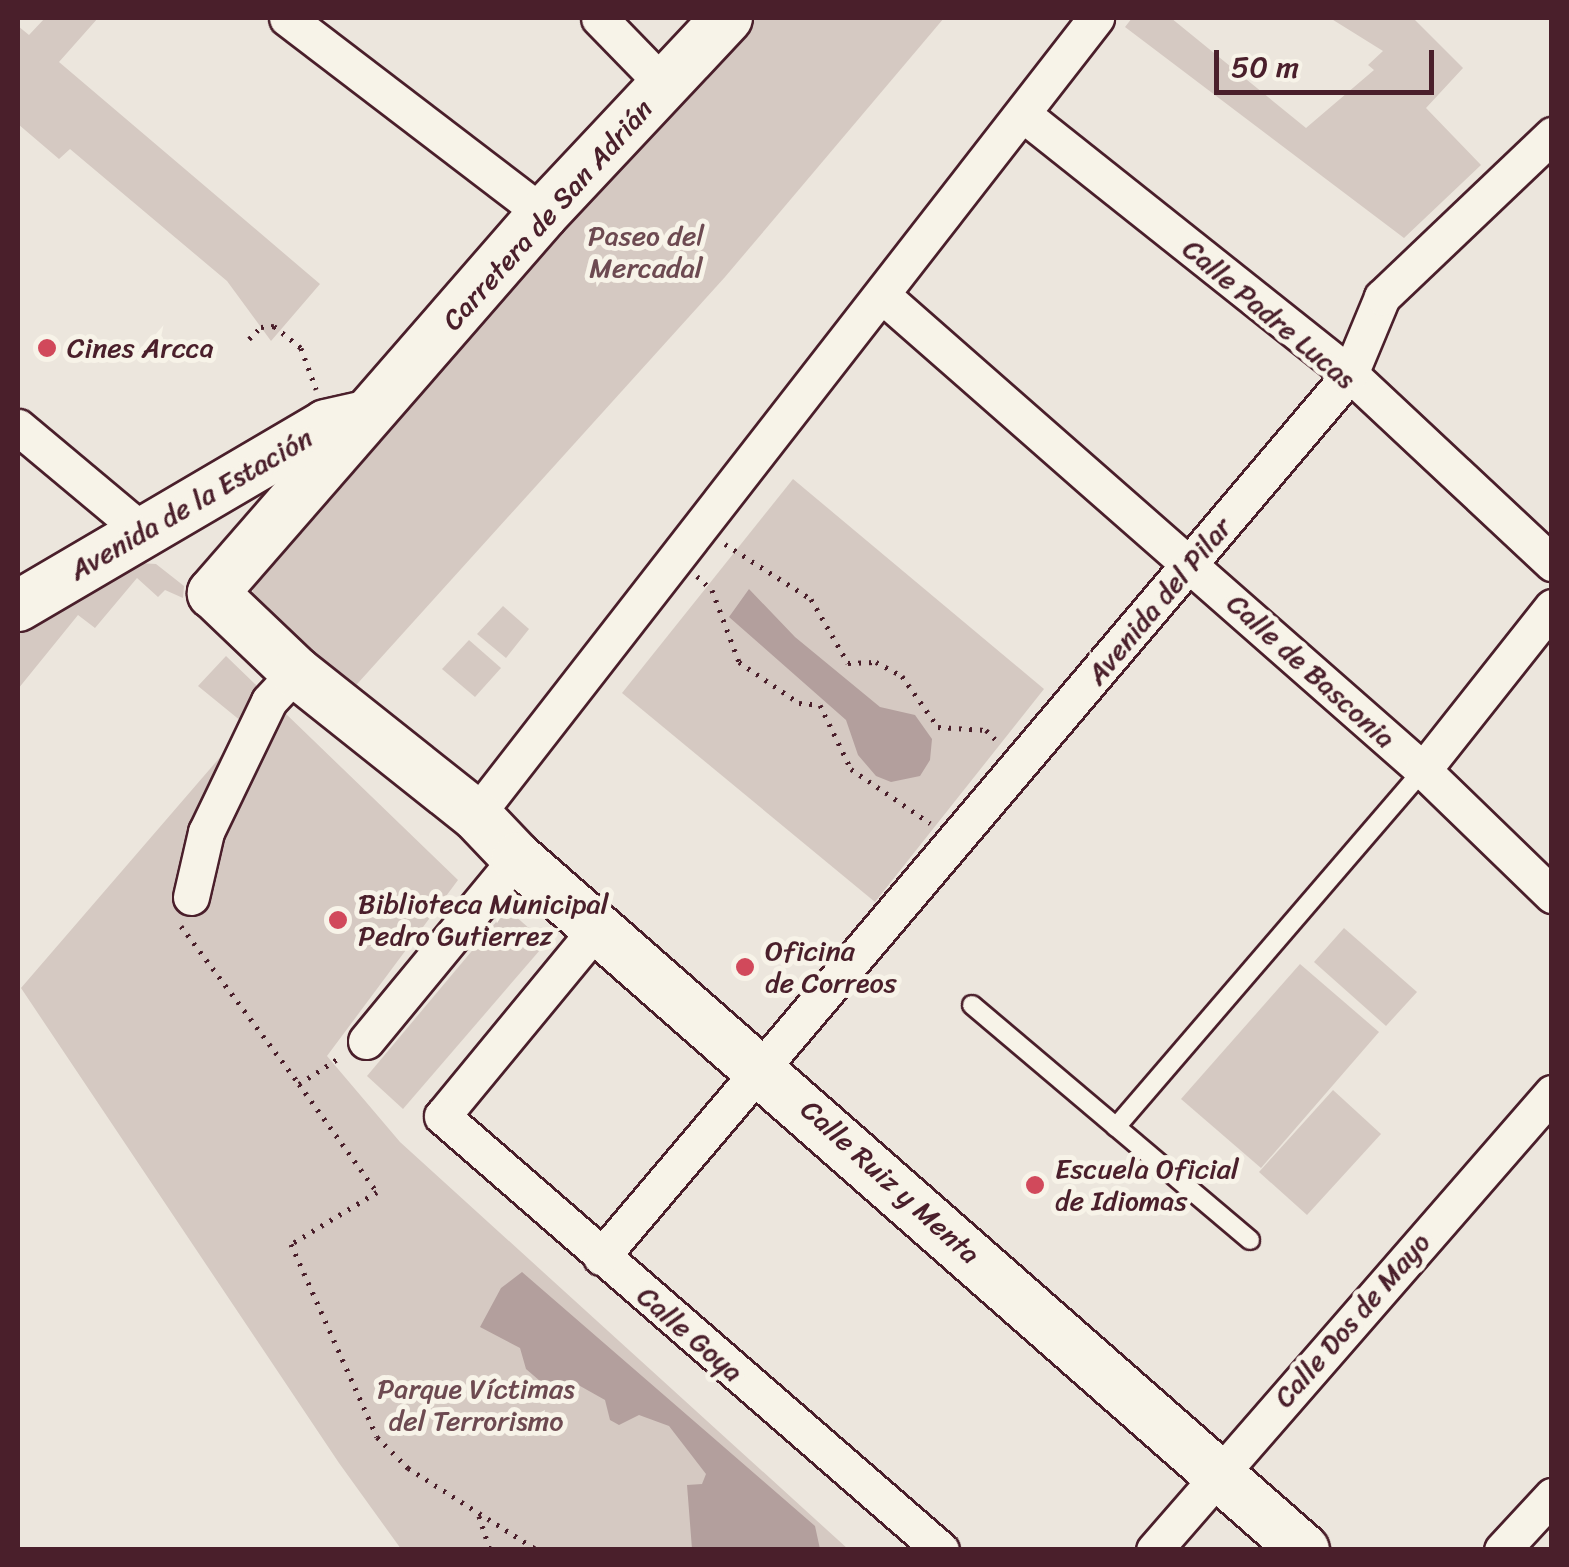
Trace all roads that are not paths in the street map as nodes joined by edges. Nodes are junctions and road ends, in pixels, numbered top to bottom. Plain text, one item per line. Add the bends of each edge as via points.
1 (287, 18) edge
2 (599, 18) edge
3 (727, 18) edge
4 (1096, 18) edge
5 (666, 87) junction
6 (1024, 115) junction
7 (1552, 135) edge
8 (543, 214) junction
9 (883, 296) junction
10 (1350, 374) junction
11 (349, 420) junction
12 (18, 427) edge
13 (141, 530) junction
14 (1552, 563) edge
15 (1190, 564) junction
16 (18, 606) edge
17 (1552, 607) edge
18 (296, 672) junction
19 (1423, 770) junction
20 (476, 815) junction
21 (517, 858) junction
22 (1552, 895) edge
23 (191, 896) road end
24 (598, 927) junction
25 (972, 1004) dead end
26 (366, 1041) road end
27 (764, 1071) junction
28 (1552, 1093) edge
29 (1116, 1127) junction
30 (1250, 1240) dead end
31 (601, 1258) junction
32 (1217, 1474) junction
33 (1552, 1496) edge
34 (941, 1550) edge
35 (1154, 1550) edge
36 (1304, 1550) edge
37 (1502, 1550) edge

1 - 8 street
2 - 5 street
3 - 5 street, Carretera de San Adrián
4 - 6 street
5 - 8 street, Carretera de San Adrián
6 - 9 street
6 - 10 street, Calle Padre Lucas
7 - 10 street, Avenida del Pilar via 1382,297
8 - 11 street, Carretera de San Adrián
9 - 15 street, Calle de Basconia
9 - 20 street
10 - 14 street, Calle Padre Lucas
10 - 15 street, Avenida del Pilar
11 - 13 street, Avenida de la Estación
11 - 18 street, Carretera de San Adrián via 213,593
12 - 13 street
13 - 16 street, Avenida de la Estación
15 - 19 street, Calle de Basconia
15 - 27 street, Avenida del Pilar
17 - 19 street
18 - 20 street, Calle Ruiz y Menta
18 - 23 street via 268,701 206,832
19 - 22 street, Calle de Basconia
19 - 29 lane
20 - 21 street, Calle Ruiz y Menta
21 - 24 street, Calle Ruiz y Menta
21 - 26 street
24 - 27 street, Calle Ruiz y Menta
24 - 31 street, Calle Goya via 442,1116
25 - 29 lane
27 - 31 street, Avenida del Pilar
27 - 32 street, Calle Ruiz y Menta
28 - 32 street, Calle Dos de Mayo
29 - 30 lane
31 - 34 street, Calle Goya
32 - 35 street, Calle Dos de Mayo
32 - 36 street, Calle Ruiz y Menta
33 - 37 street

